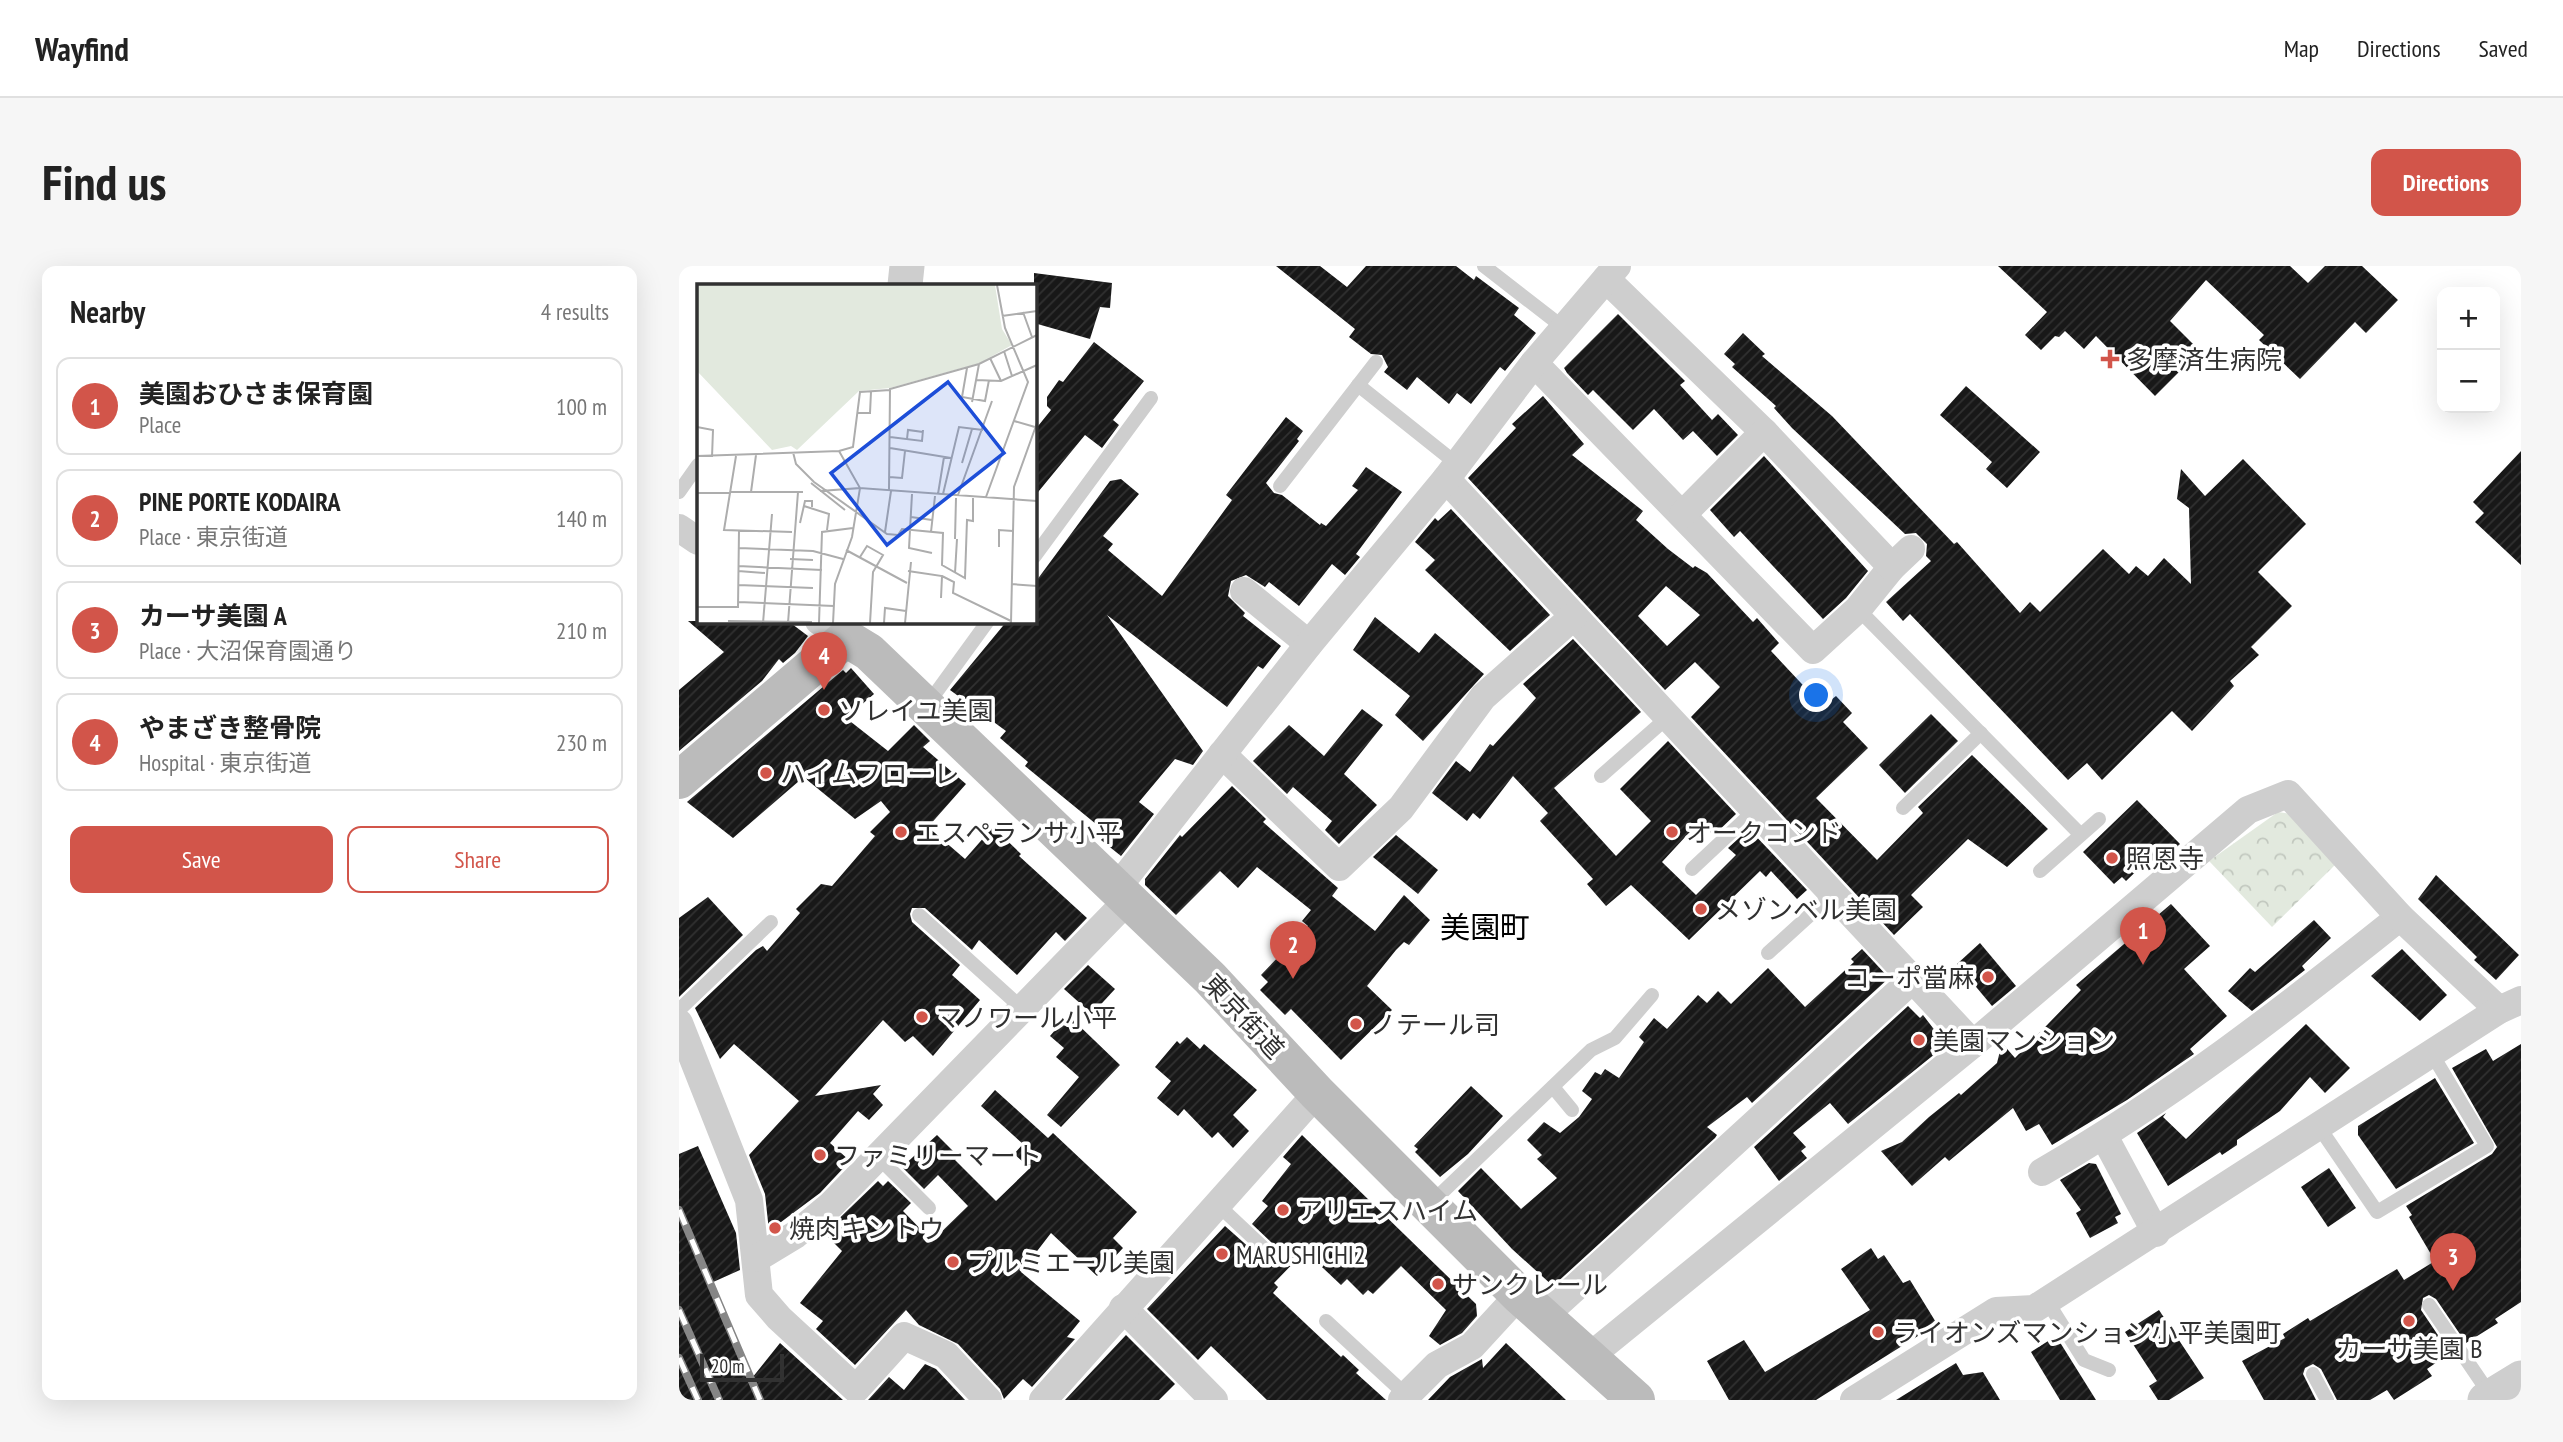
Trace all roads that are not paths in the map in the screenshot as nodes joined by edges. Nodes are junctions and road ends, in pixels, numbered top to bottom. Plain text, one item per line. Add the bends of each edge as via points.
1 (907, 266) edge
2 (1484, 266) edge
3 (1612, 272) edge
4 (905, 284) edge
5 (1564, 328) junction
6 (1376, 362) dead end
7 (1534, 363) junction
8 (1358, 384) junction
9 (1151, 398) dead end
10 (1764, 432) junction
11 (697, 466) edge
12 (1452, 471) junction
13 (1280, 486) dead end
14 (679, 492) edge
15 (1683, 514) junction
16 (679, 528) edge
17 (697, 540) edge
18 (1036, 554) edge
19 (1244, 591) dead end
20 (1858, 609) junction
21 (1574, 616) junction
22 (987, 623) edge
23 (838, 627) edge
24 (1309, 644) junction
25 (927, 705) junction
26 (1668, 717) junction
27 (1981, 733) junction
28 (1222, 754) junction
29 (1601, 776) dead end
30 (679, 780) edge
31 (1903, 808) dead end
32 (1755, 810) junction
33 (2099, 819) dead end
34 (2080, 834) junction
35 (1692, 869) dead end
36 (2040, 871) dead end
37 (1833, 894) junction
38 (1121, 895) junction
39 (919, 915) dead end
40 (2400, 917) junction
41 (771, 922) dead end
42 (1768, 953) dead end
43 (1912, 980) junction
44 (1652, 995) dead end
45 (2510, 1005) edge
46 (679, 1010) edge
47 (1024, 1010) junction
48 (679, 1023) edge
49 (1973, 1044) junction
50 (2432, 1054) junction
51 (1553, 1087) junction
52 (1317, 1093) junction
53 (1572, 1110) dead end
54 (2319, 1127) junction
55 (2105, 1136) junction
56 (877, 1156) junction
57 (2042, 1172) dead end
58 (1217, 1203) junction
59 (1430, 1204) junction
60 (929, 1208) dead end
61 (2156, 1233) junction
62 (1267, 1251) dead end
63 (757, 1258) junction
64 (2047, 1301) junction
65 (2429, 1305) dead end
66 (1531, 1306) junction
67 (1123, 1308) junction
68 (1326, 1321) dead end
69 (1589, 1357) junction
70 (2109, 1370) dead end
71 (2313, 1374) dead end
72 (2521, 1377) edge
73 (1404, 1398) edge
74 (2488, 1398) edge
75 (988, 1400) edge
76 (1043, 1400) edge
77 (1215, 1400) edge
78 (1636, 1400) edge
79 (1854, 1400) edge
80 (2327, 1400) edge

1 - 4 street
2 - 5 lane
3 - 5 street
3 - 10 street
5 - 7 street
6 - 8 lane
7 - 12 street
7 - 15 street
8 - 12 lane
8 - 13 lane
9 - 18 lane
10 - 15 street
10 - 20 street via 1902,558
11 - 14 lane
12 - 21 street
12 - 24 street
15 - 20 street via 1813,650
16 - 17 street
19 - 24 street
20 - 27 lane
21 - 26 street
21 - 28 street via 1483,697 1401,808 1339,867
22 - 25 lane
23 - 25 main road, 東京街道
23 - 30 main road
24 - 28 street
25 - 38 main road, 東京街道
26 - 29 lane
26 - 32 street
27 - 31 lane
27 - 34 lane
28 - 38 street
32 - 35 lane
32 - 37 street
33 - 34 lane
34 - 36 lane
37 - 42 lane
37 - 43 street
38 - 47 street
38 - 52 main road, 東京街道 via 1210,978
39 - 47 lane
40 - 45 street
40 - 49 street via 2288,794 2248,810
40 - 55 street via 2256,1032
41 - 46 lane
43 - 49 street
43 - 66 street
44 - 51 lane via 1615,1038 1591,1050
45 - 50 street
47 - 56 street
48 - 63 street via 749,1200
49 - 69 street
50 - 54 street
50 - 54 lane via 2487,1146 2377,1212
51 - 53 lane
51 - 59 lane
52 - 58 street
52 - 59 main road, 東京街道
54 - 61 street
55 - 57 street
55 - 61 street
56 - 60 lane
56 - 63 street via 831,1205
58 - 62 lane
58 - 67 street
59 - 66 main road, 東京街道
61 - 64 street
63 - 75 street via 759,1295 856,1389 904,1336 946,1355
64 - 70 lane via 2084,1360
64 - 79 street via 2034,1309 1996,1311
65 - 74 lane
66 - 69 main road, 東京街道
66 - 73 street via 1437,1365
67 - 76 street
67 - 77 street
68 - 73 lane
69 - 78 main road, 東京街道
71 - 80 lane
72 - 74 street

